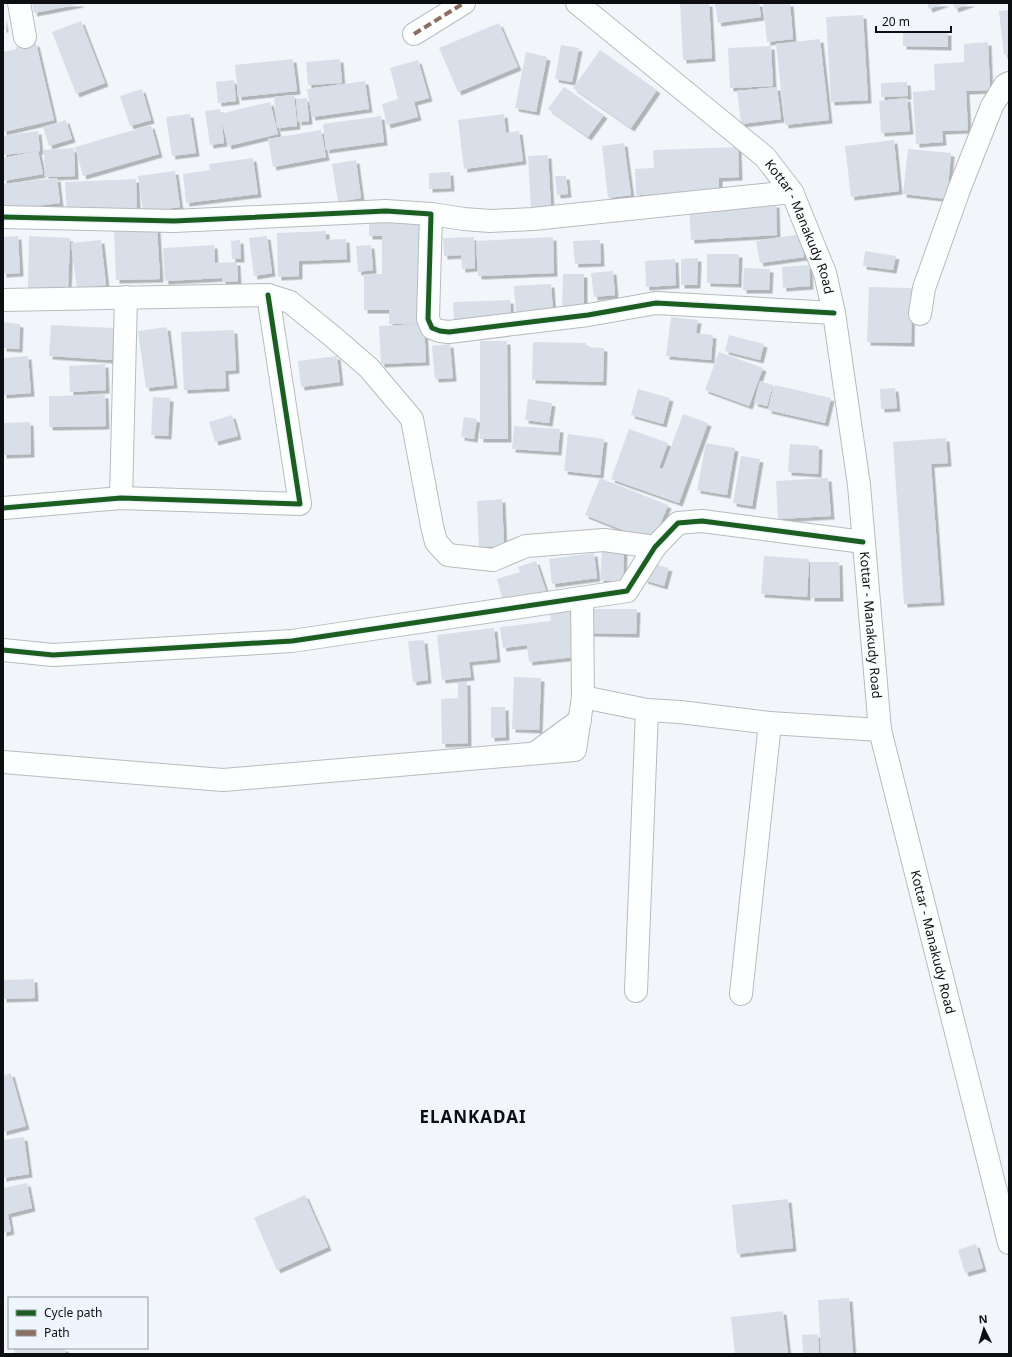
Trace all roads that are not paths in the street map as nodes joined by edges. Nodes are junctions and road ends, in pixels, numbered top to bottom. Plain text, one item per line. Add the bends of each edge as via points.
1 (19, 3) edge
2 (464, 3) edge
3 (577, 3) edge
4 (414, 34) dead end
5 (25, 37) dead end
6 (1009, 83) edge
7 (792, 192) junction
8 (431, 214) junction
9 (3, 217) edge
10 (268, 295) junction
11 (126, 297) junction
12 (3, 300) edge
13 (834, 313) junction
14 (920, 314) dead end
15 (121, 498) junction
16 (3, 508) edge
17 (863, 542) junction
18 (655, 547) junction
19 (582, 598) junction
20 (3, 650) edge
21 (583, 697) junction
22 (647, 710) junction
23 (770, 722) junction
24 (880, 730) junction
25 (3, 762) edge
26 (636, 991) dead end
27 (741, 994) dead end
28 (1009, 1242) edge

1 - 5 street
2 - 4 street
3 - 7 street, Kottar - Manakudy Road via 765,157
6 - 14 street via 1005,85 992,106 960,187 924,288
7 - 8 street via 533,219 490,221
7 - 13 street, Kottar - Manakudy Road via 825,273
8 - 9 street via 386,211 174,220
8 - 13 street via 428,319 432,328 440,331 588,315 656,303
10 - 11 street
10 - 15 street via 300,504
10 - 18 street via 290,302 337,340 369,368 412,420 436,542 448,555 493,560 526,546 604,540
11 - 12 street
11 - 15 street
13 - 17 street, Kottar - Manakudy Road via 859,485
15 - 16 street
17 - 18 street via 702,521 678,523
17 - 24 street, Kottar - Manakudy Road
18 - 19 street via 627,591
19 - 20 street via 292,641 53,655
19 - 21 street
21 - 22 street
21 - 25 street via 575,750 223,780
22 - 23 street
22 - 26 street
23 - 24 street
23 - 27 street
24 - 28 street, Kottar - Manakudy Road

